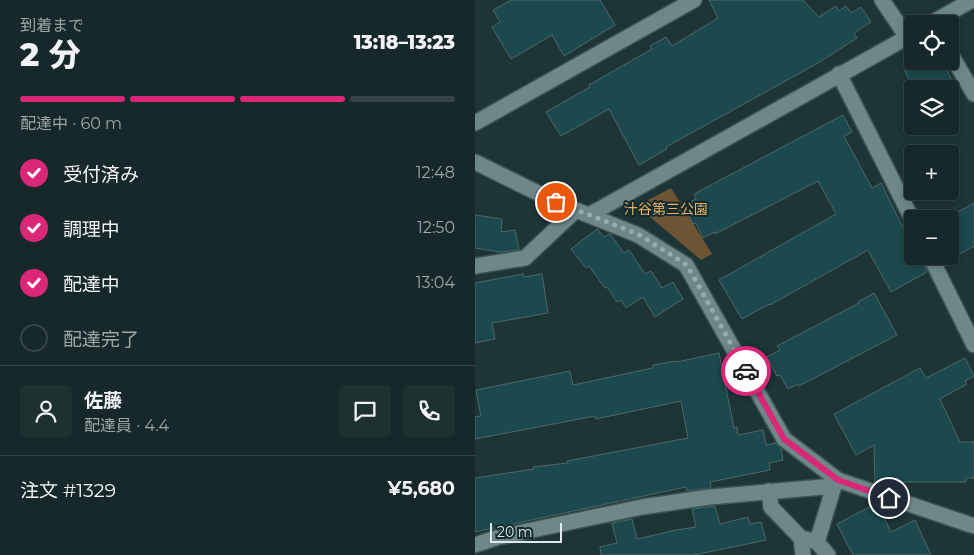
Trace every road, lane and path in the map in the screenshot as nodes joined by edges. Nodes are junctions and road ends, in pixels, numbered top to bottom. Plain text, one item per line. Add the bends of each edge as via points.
1 (694, 0) edge
2 (882, 0) edge
3 (972, 0) edge
4 (946, 15) edge
5 (904, 28) edge
6 (904, 38) edge
7 (959, 68) edge
8 (839, 74) junction
9 (974, 94) edge
10 (475, 123) edge
11 (475, 162) edge
12 (907, 210) edge
13 (583, 212) junction
14 (934, 265) edge
15 (475, 266) edge
16 (974, 344) edge
17 (836, 483) junction
18 (769, 492) junction
19 (974, 526) edge
20 (801, 538) junction
21 (817, 542) junction
22 (475, 545) edge
23 (803, 555) edge
24 (828, 555) edge

1 - 10 street
2 - 5 street
3 - 4 street
6 - 8 street
7 - 9 street
8 - 12 street
8 - 13 street
11 - 13 street
13 - 15 street via 525,258
13 - 17 street via 638,234 687,265 784,439
14 - 16 street
17 - 18 street
17 - 19 street
17 - 21 street
18 - 20 street via 771,507
18 - 22 street via 642,507
20 - 21 street
20 - 23 street
21 - 24 street

